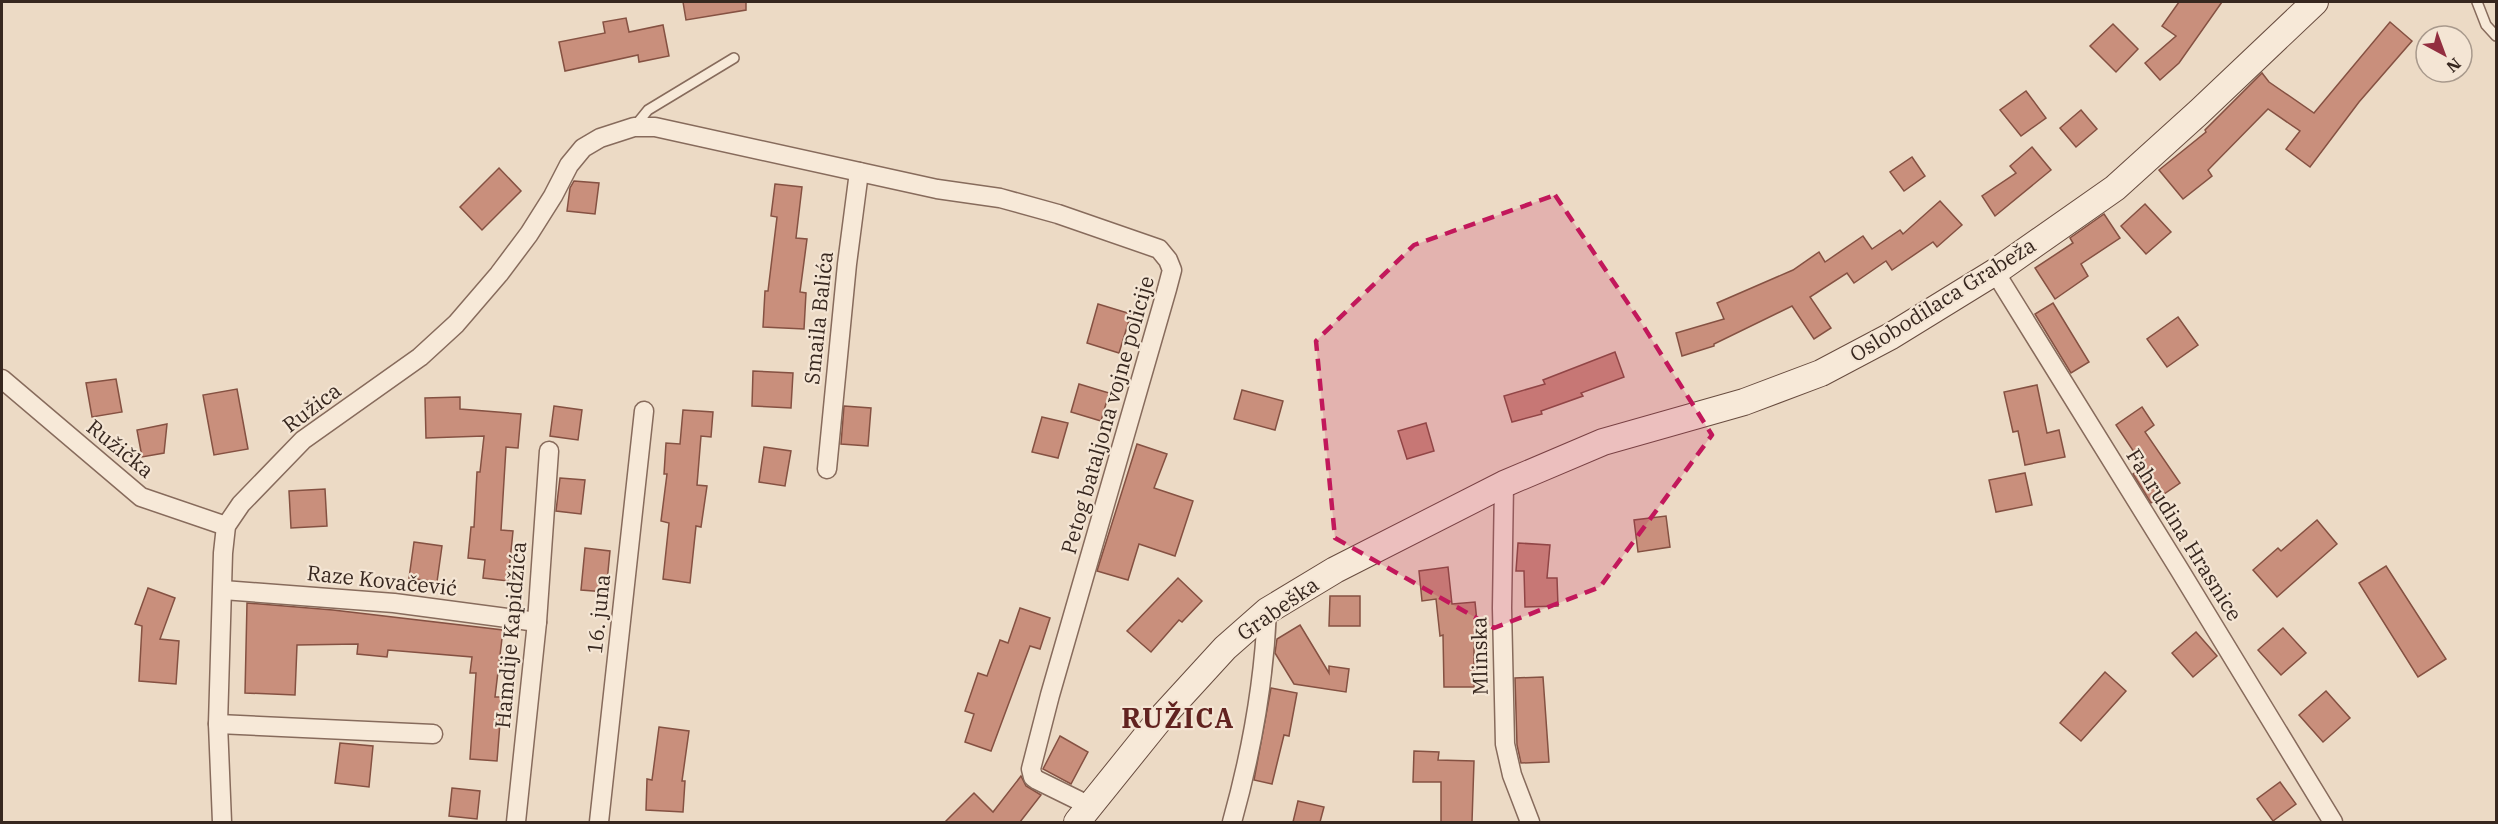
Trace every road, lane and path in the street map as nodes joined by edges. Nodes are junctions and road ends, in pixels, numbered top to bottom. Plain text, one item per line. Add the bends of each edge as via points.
1 (2315, 2) edge
2 (2477, 2) edge
3 (2496, 36) edge
4 (734, 58) dead end
5 (634, 127) junction
6 (859, 172) junction
7 (1995, 272) junction
8 (2, 379) edge
9 (644, 411) dead end
10 (549, 451) dead end
11 (827, 468) dead end
12 (1504, 484) junction
13 (226, 526) junction
14 (223, 590) junction
15 (1267, 611) junction
16 (537, 622) junction
17 (218, 724) junction
18 (433, 734) dead end
19 (1084, 814) edge
20 (222, 822) edge
21 (516, 822) edge
22 (599, 822) edge
23 (1232, 822) edge
24 (1530, 822) edge
25 (2333, 822) edge

1 - 7 street, Oslobodilaca Grabeža via 2115,188
2 - 3 lane via 2486,25
4 - 5 lane via 648,110
5 - 6 street, Petog bataljona vojne policije via 655,127
5 - 13 street, Ružica via 583,148 529,234 456,324 420,357 303,440 241,504
6 - 11 street, Smaila Balića
6 - 19 street, Petog bataljona vojne policije via 1000,198 1058,214 1159,249 1172,270 1031,769 1033,777
7 - 12 street, Oslobodilaca Grabeža via 1891,336 1821,373 1744,402 1603,442
7 - 25 street, Fahrudina Hrasnice
8 - 13 street, Ružička via 141,497
9 - 22 street, 16. juna
10 - 16 street, Hamdije Kapidžića
12 - 15 street, Grabeška via 1335,570
12 - 24 street, Mlinska via 1505,744
13 - 14 street
14 - 16 street, Raze Kovačević via 394,603
14 - 17 street
15 - 19 street, Grabeška via 1225,648 1160,720
15 - 23 street via 1263,673
16 - 21 street, Hamdije Kapidžića
17 - 18 street
17 - 20 street

